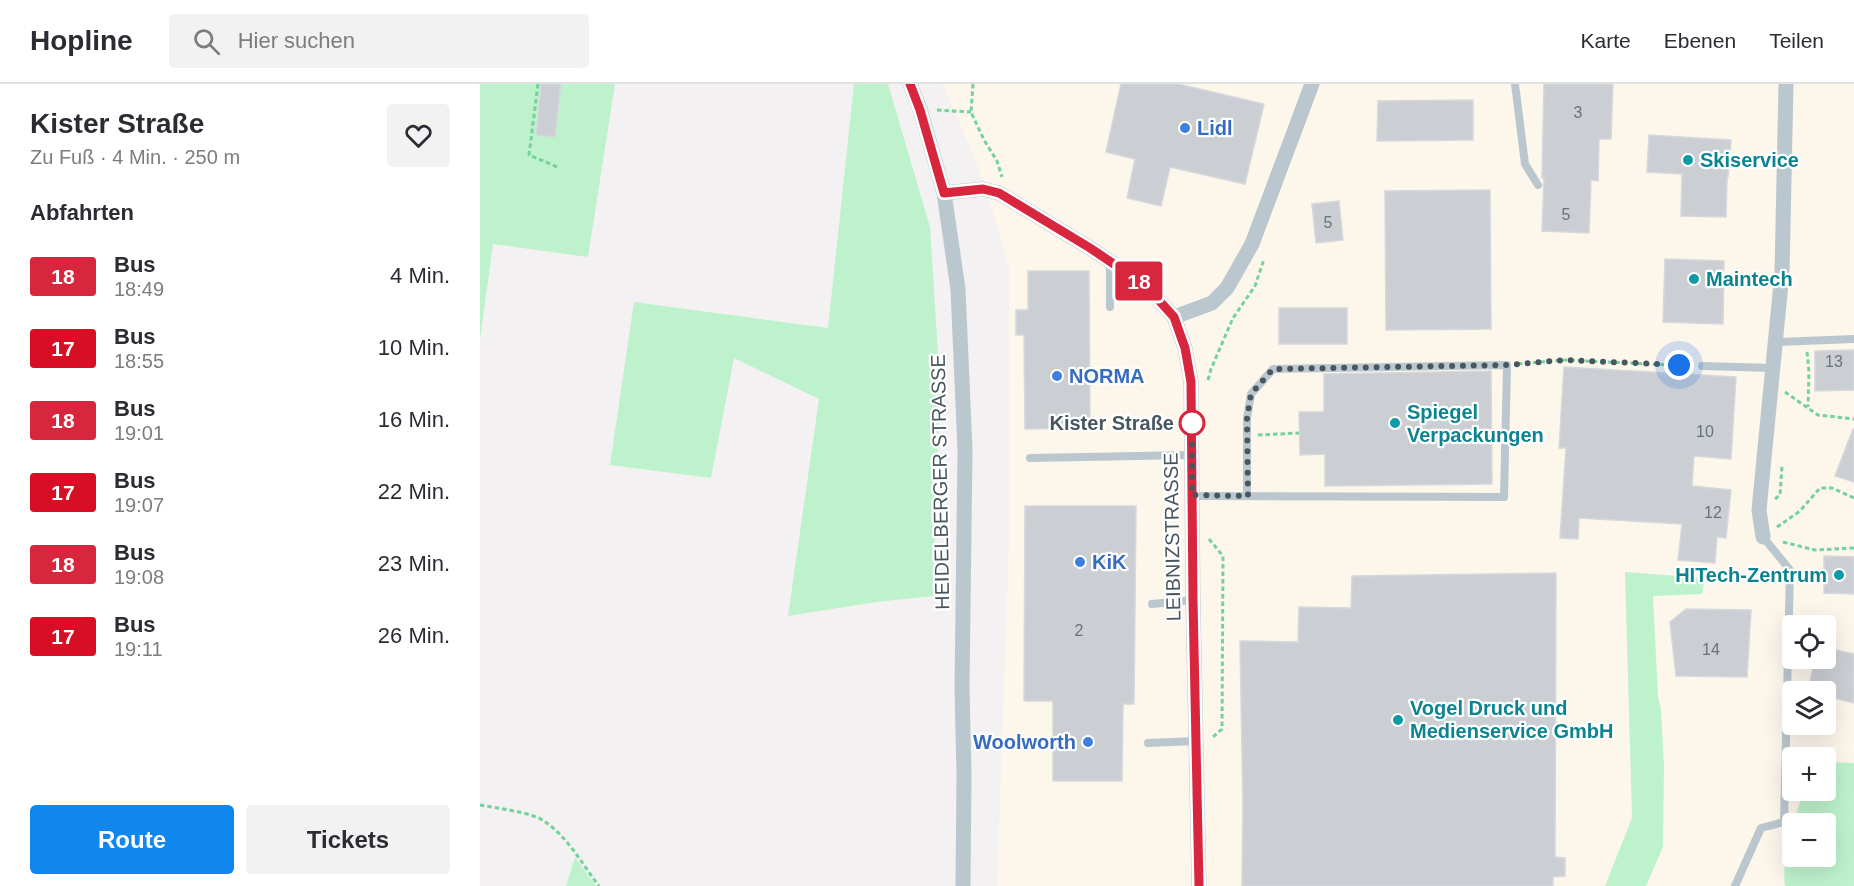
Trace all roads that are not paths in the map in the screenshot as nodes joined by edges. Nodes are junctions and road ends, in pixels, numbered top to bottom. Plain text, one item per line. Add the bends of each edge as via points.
1 (910, 84) edge
2 (1312, 84) edge
3 (1515, 84) edge
4 (1786, 84) edge
5 (1538, 185) dead end
6 (944, 193) junction
7 (1110, 261) junction
8 (1110, 307) dead end
9 (1174, 317) junction
10 (1854, 339) edge
11 (1776, 342) junction
12 (1702, 366) road end
13 (1773, 368) junction
14 (1192, 455) junction
15 (1030, 458) dead end
16 (1192, 495) junction
17 (1248, 496) junction
18 (1763, 537) joint
19 (1193, 600) junction
20 (1152, 604) dead end
21 (1196, 741) junction
22 (1148, 743) dead end
23 (963, 886) edge
24 (1199, 886) edge
25 (1735, 886) edge

1 - 6 street, HEIDELBERGER STRASSE
2 - 9 street via 1252,244 1227,288 1212,303
3 - 5 lane via 1525,164
4 - 11 street via 1782,273
6 - 7 street, LEIBNIZSTRASSE via 983,189 999,193
6 - 23 street, HEIDELBERGER STRASSE via 958,289 965,450
7 - 8 lane
7 - 9 street, LEIBNIZSTRASSE via 1145,285
9 - 14 street, LEIBNIZSTRASSE via 1191,382
10 - 11 lane
11 - 13 street
12 - 13 lane
13 - 18 street via 1760,510
14 - 15 lane
14 - 16 street, LEIBNIZSTRASSE
16 - 17 lane
16 - 19 street, LEIBNIZSTRASSE
17 - 17 lane via 1504,497 1507,365 1273,369 1251,394 1247,418
18 - 25 lane via 1790,570 1784,822 1761,828
19 - 20 lane
19 - 21 street, LEIBNIZSTRASSE
21 - 22 lane
21 - 24 street, LEIBNIZSTRASSE

